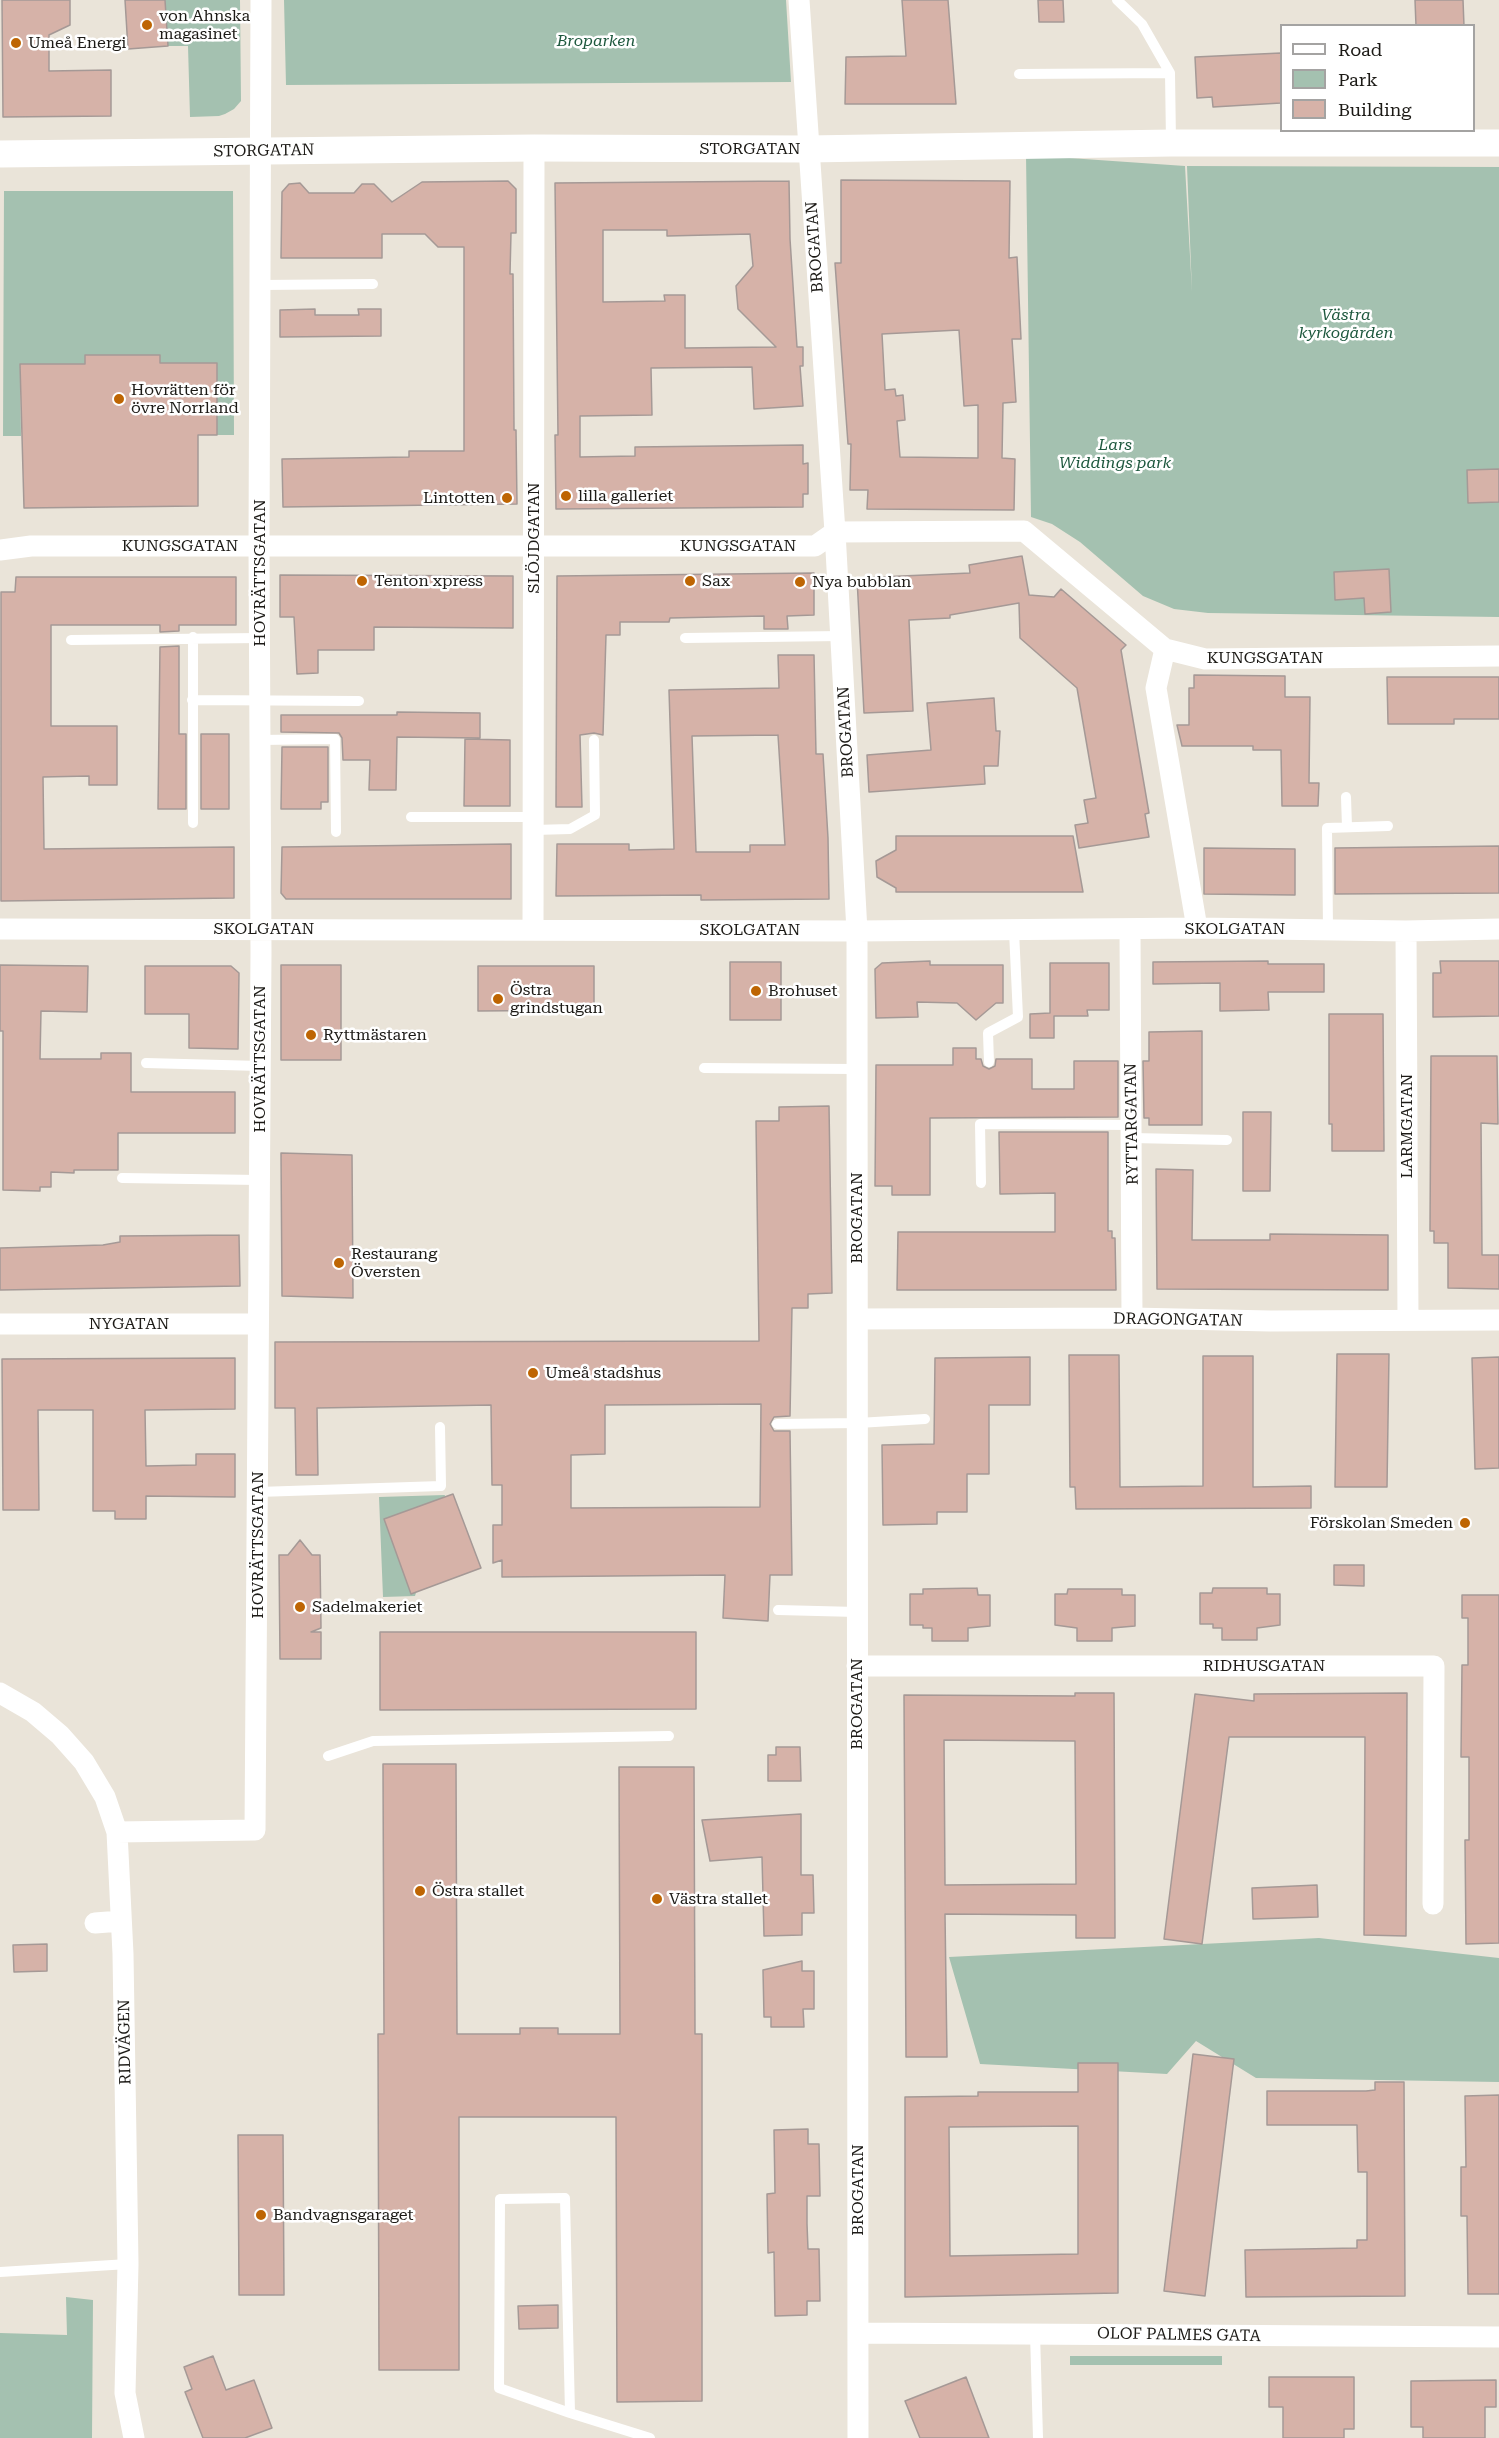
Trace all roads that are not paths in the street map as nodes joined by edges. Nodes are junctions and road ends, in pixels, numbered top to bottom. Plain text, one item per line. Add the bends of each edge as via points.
1 (261, 0) edge
2 (799, 0) edge
3 (1117, 0) edge
4 (1170, 73) junction
5 (1019, 74) dead end
6 (1386, 137) edge
7 (1171, 143) junction
8 (1499, 143) edge
9 (534, 147) junction
10 (808, 149) junction
11 (261, 151) junction
12 (0, 154) edge
13 (373, 284) dead end
14 (261, 285) junction
15 (835, 531) junction
16 (259, 546) junction
17 (534, 546) junction
18 (0, 550) edge
19 (840, 636) junction
20 (193, 637) junction
21 (260, 638) junction
22 (685, 638) dead end
23 (71, 640) dead end
24 (1165, 649) junction
25 (1499, 656) edge
26 (192, 700) junction
27 (359, 700) dead end
28 (260, 701) junction
29 (260, 740) junction
30 (594, 740) dead end
31 (1346, 797) dead end
32 (411, 817) dead end
33 (193, 823) dead end
34 (534, 824) junction
35 (1388, 826) dead end
36 (1347, 827) junction
37 (336, 832) dead end
38 (1197, 928) junction
39 (0, 929) edge
40 (533, 929) junction
41 (1499, 929) edge
42 (261, 930) junction
43 (1130, 930) junction
44 (1328, 930) junction
45 (857, 931) junction
46 (1014, 931) junction
47 (1406, 931) junction
48 (989, 1062) dead end
49 (146, 1063) dead end
50 (260, 1066) junction
51 (704, 1068) dead end
52 (856, 1070) junction
53 (1132, 1131) junction
54 (1227, 1140) dead end
55 (122, 1178) dead end
56 (259, 1180) junction
57 (981, 1183) dead end
58 (1132, 1318) junction
59 (858, 1319) junction
60 (1408, 1320) junction
61 (1499, 1320) edge
62 (0, 1324) edge
63 (258, 1324) junction
64 (925, 1419) dead end
65 (858, 1423) junction
66 (777, 1424) dead end
67 (440, 1427) dead end
68 (258, 1492) junction
69 (778, 1610) dead end
70 (857, 1612) junction
71 (857, 1666) junction
72 (0, 1693) edge
73 (669, 1736) dead end
74 (328, 1756) dead end
75 (117, 1832) junction
76 (1432, 1904) dead end
77 (121, 1922) junction
78 (95, 1923) dead end
79 (128, 2264) junction
80 (0, 2272) edge
81 (859, 2333) junction
82 (1035, 2333) junction
83 (1499, 2337) edge
84 (570, 2413) junction
85 (134, 2438) edge
86 (651, 2438) edge
87 (858, 2438) edge
88 (1038, 2438) edge

1 - 11 street, HOVRÄTTSGATAN
2 - 10 street, BROGATAN
3 - 4 lane via 1142,24
4 - 5 lane
4 - 7 lane
6 - 7 street, STORGATAN
6 - 8 street, STORGATAN
7 - 10 street, STORGATAN
9 - 10 street, STORGATAN
9 - 11 street, STORGATAN
9 - 17 street, SLÖJDGATAN
10 - 15 street, BROGATAN
11 - 12 street, STORGATAN
11 - 14 street, HOVRÄTTSGATAN
13 - 14 lane
14 - 16 street, HOVRÄTTSGATAN
15 - 17 street, KUNGSGATAN via 815,546
15 - 19 street, BROGATAN
15 - 24 street, KUNGSGATAN via 1024,531
16 - 17 street, KUNGSGATAN
16 - 18 street, KUNGSGATAN via 31,546
16 - 21 street, HOVRÄTTSGATAN
17 - 34 street, SLÖJDGATAN
19 - 22 lane
19 - 45 street, BROGATAN
20 - 21 lane
20 - 23 lane
20 - 26 lane
21 - 28 street, HOVRÄTTSGATAN
24 - 25 street, KUNGSGATAN via 1205,659
24 - 38 street via 1156,688
26 - 28 lane
26 - 33 lane
27 - 28 lane
28 - 29 street, HOVRÄTTSGATAN
29 - 37 lane via 335,740
29 - 42 street, HOVRÄTTSGATAN
30 - 34 lane via 595,815 570,829
31 - 36 lane
32 - 34 lane
34 - 40 street, SLÖJDGATAN
35 - 36 lane
36 - 44 lane via 1327,828
38 - 43 street, SKOLGATAN
38 - 44 street, SKOLGATAN
39 - 42 street, SKOLGATAN
40 - 42 street, SKOLGATAN
40 - 45 street, SKOLGATAN
41 - 47 street, SKOLGATAN
42 - 50 street, HOVRÄTTSGATAN
43 - 46 street, SKOLGATAN
43 - 53 street, RYTTARGATAN
44 - 47 street, SKOLGATAN
45 - 46 street, SKOLGATAN
45 - 52 street, BROGATAN
46 - 48 lane via 1018,1017 988,1033
47 - 60 street, LARMGATAN
49 - 50 lane
50 - 56 street, HOVRÄTTSGATAN
51 - 52 lane
52 - 59 street, BROGATAN
53 - 54 lane
53 - 57 lane via 980,1124
53 - 58 street, RYTTARGATAN
55 - 56 lane
56 - 63 street, HOVRÄTTSGATAN
58 - 59 street, DRAGONGATAN
58 - 60 street, DRAGONGATAN
59 - 65 street, BROGATAN
60 - 61 street, DRAGONGATAN
62 - 63 street, NYGATAN
63 - 68 street, HOVRÄTTSGATAN
64 - 65 lane
65 - 66 lane
65 - 70 street, BROGATAN
67 - 68 lane via 441,1486
68 - 75 street, HOVRÄTTSGATAN via 255,1830
69 - 70 lane
70 - 71 street, BROGATAN
71 - 76 street, RIDHUSGATAN via 1434,1666
71 - 81 street, BROGATAN
72 - 75 street, RIDVÄGEN via 33,1712 84,1762 105,1797
73 - 74 lane via 373,1741
75 - 77 street, RIDVÄGEN
77 - 78 street
77 - 79 street, RIDVÄGEN
79 - 80 lane
79 - 85 street, RIDVÄGEN via 126,2393
81 - 82 street, OLOF PALMES GATA
81 - 87 street, BROGATAN
82 - 83 street, OLOF PALMES GATA
82 - 88 lane
84 - 84 lane via 565,2198 500,2199 499,2388
84 - 86 lane

